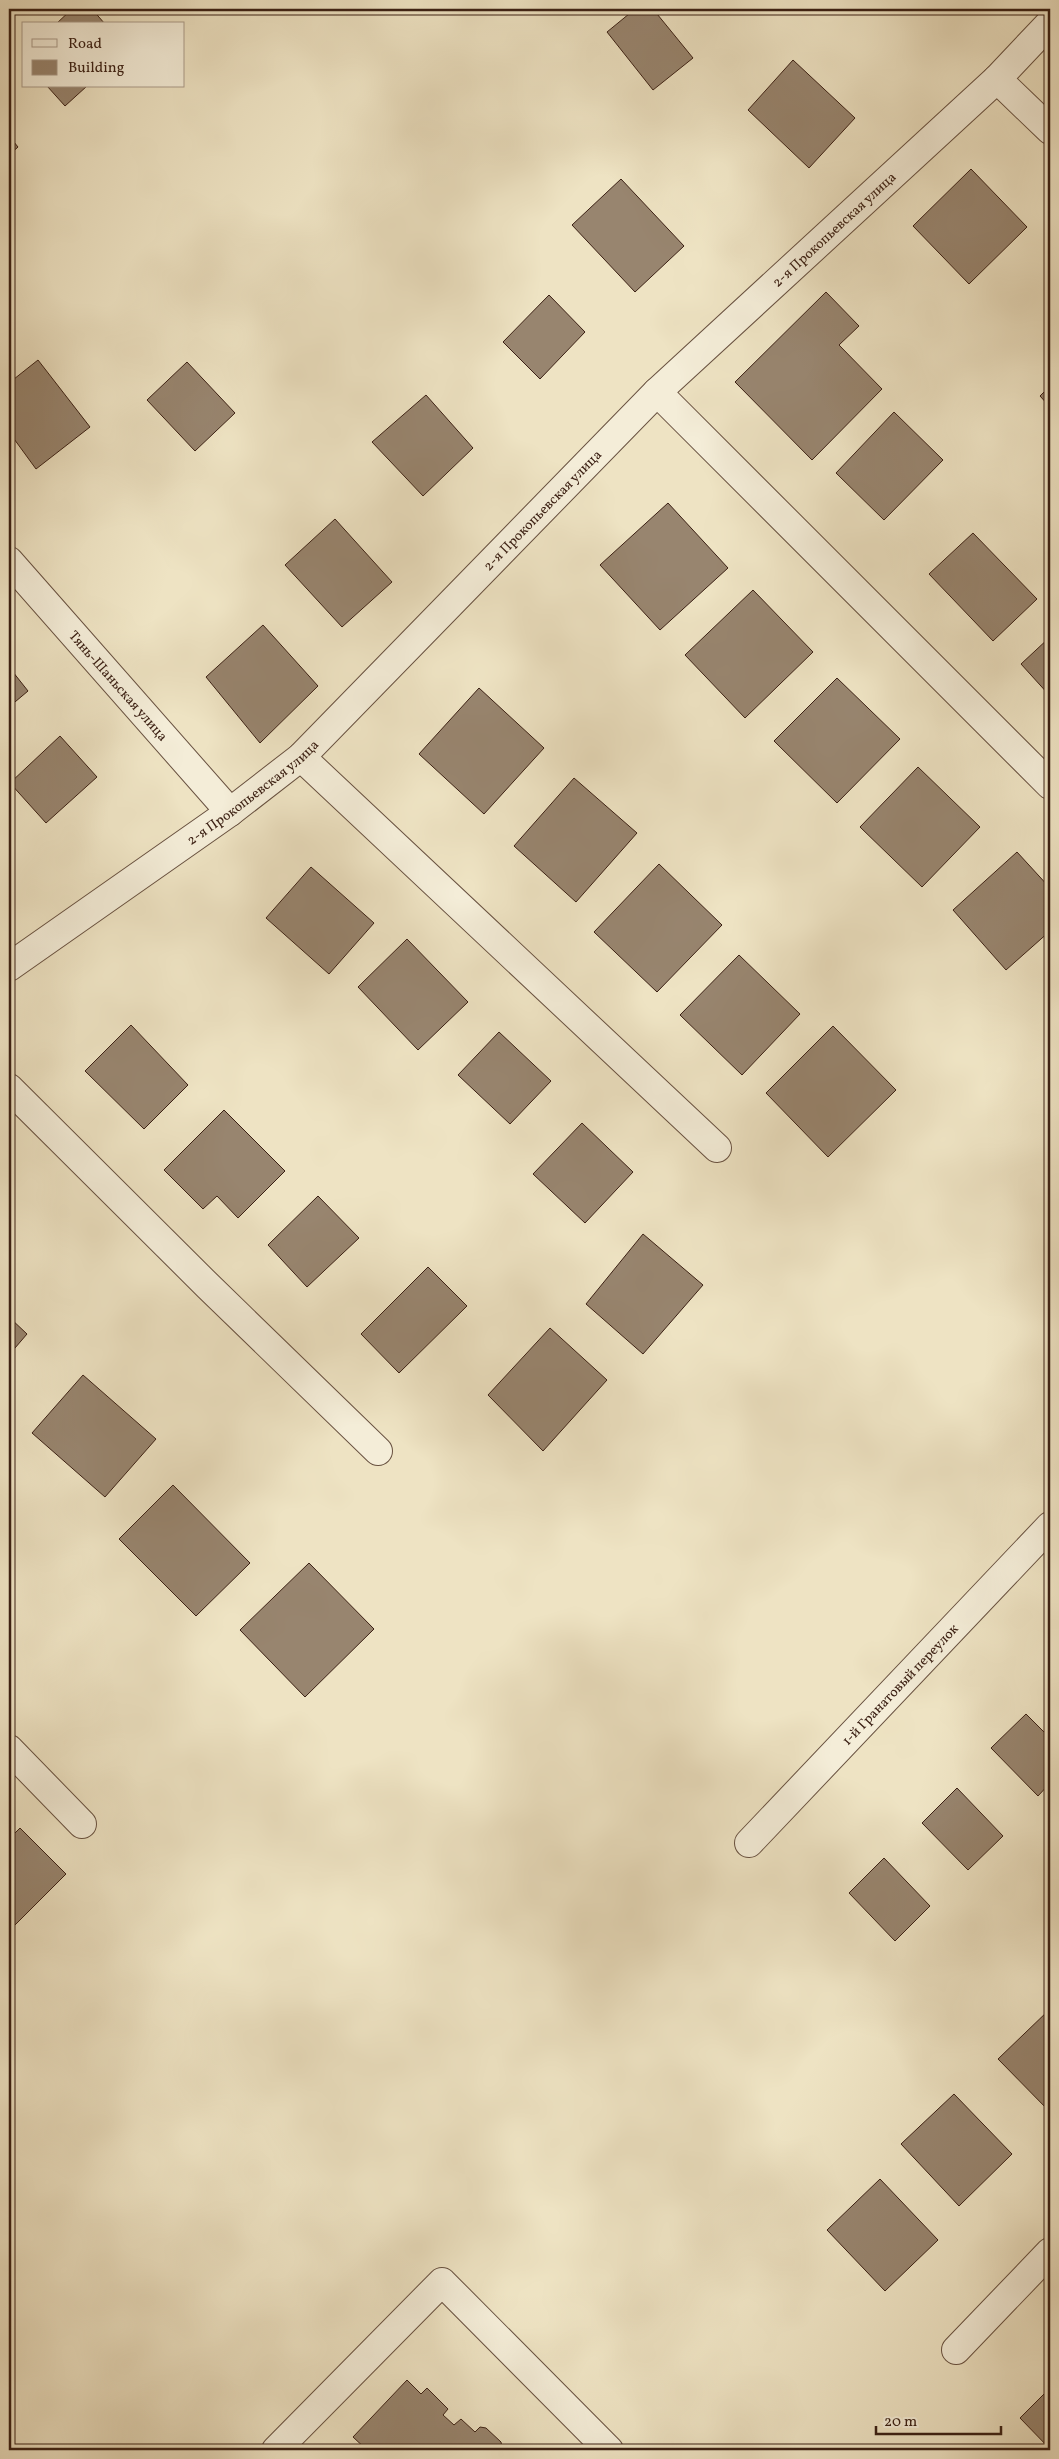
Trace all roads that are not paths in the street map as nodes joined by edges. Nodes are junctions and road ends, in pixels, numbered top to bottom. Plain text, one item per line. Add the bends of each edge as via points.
1 (1050, 23) edge
2 (998, 79) junction
3 (1050, 130) edge
4 (657, 392) junction
5 (9, 561) edge
6 (301, 757) junction
7 (1050, 785) edge
8 (230, 812) junction
9 (9, 967) edge
10 (9, 1088) edge
11 (717, 1148) dead end
12 (378, 1450) dead end
13 (1050, 1526) edge
14 (9, 1749) edge
15 (82, 1824) dead end
16 (749, 1843) dead end
17 (1050, 2252) edge
18 (956, 2350) dead end
19 (276, 2450) edge
20 (609, 2450) edge

1 - 2 street, 2-я Прокопьевская улица
2 - 3 street
2 - 4 street, 2-я Прокопьевская улица
4 - 6 street, 2-я Прокопьевская улица
4 - 7 street
5 - 8 street, Тянь-Шаньская улица
6 - 8 street, 2-я Прокопьевская улица
6 - 11 street
8 - 9 street, 2-я Прокопьевская улица
10 - 12 street
13 - 16 street, 1-й Гранатовый переулок
14 - 15 street
17 - 18 street
19 - 20 street via 442,2282

